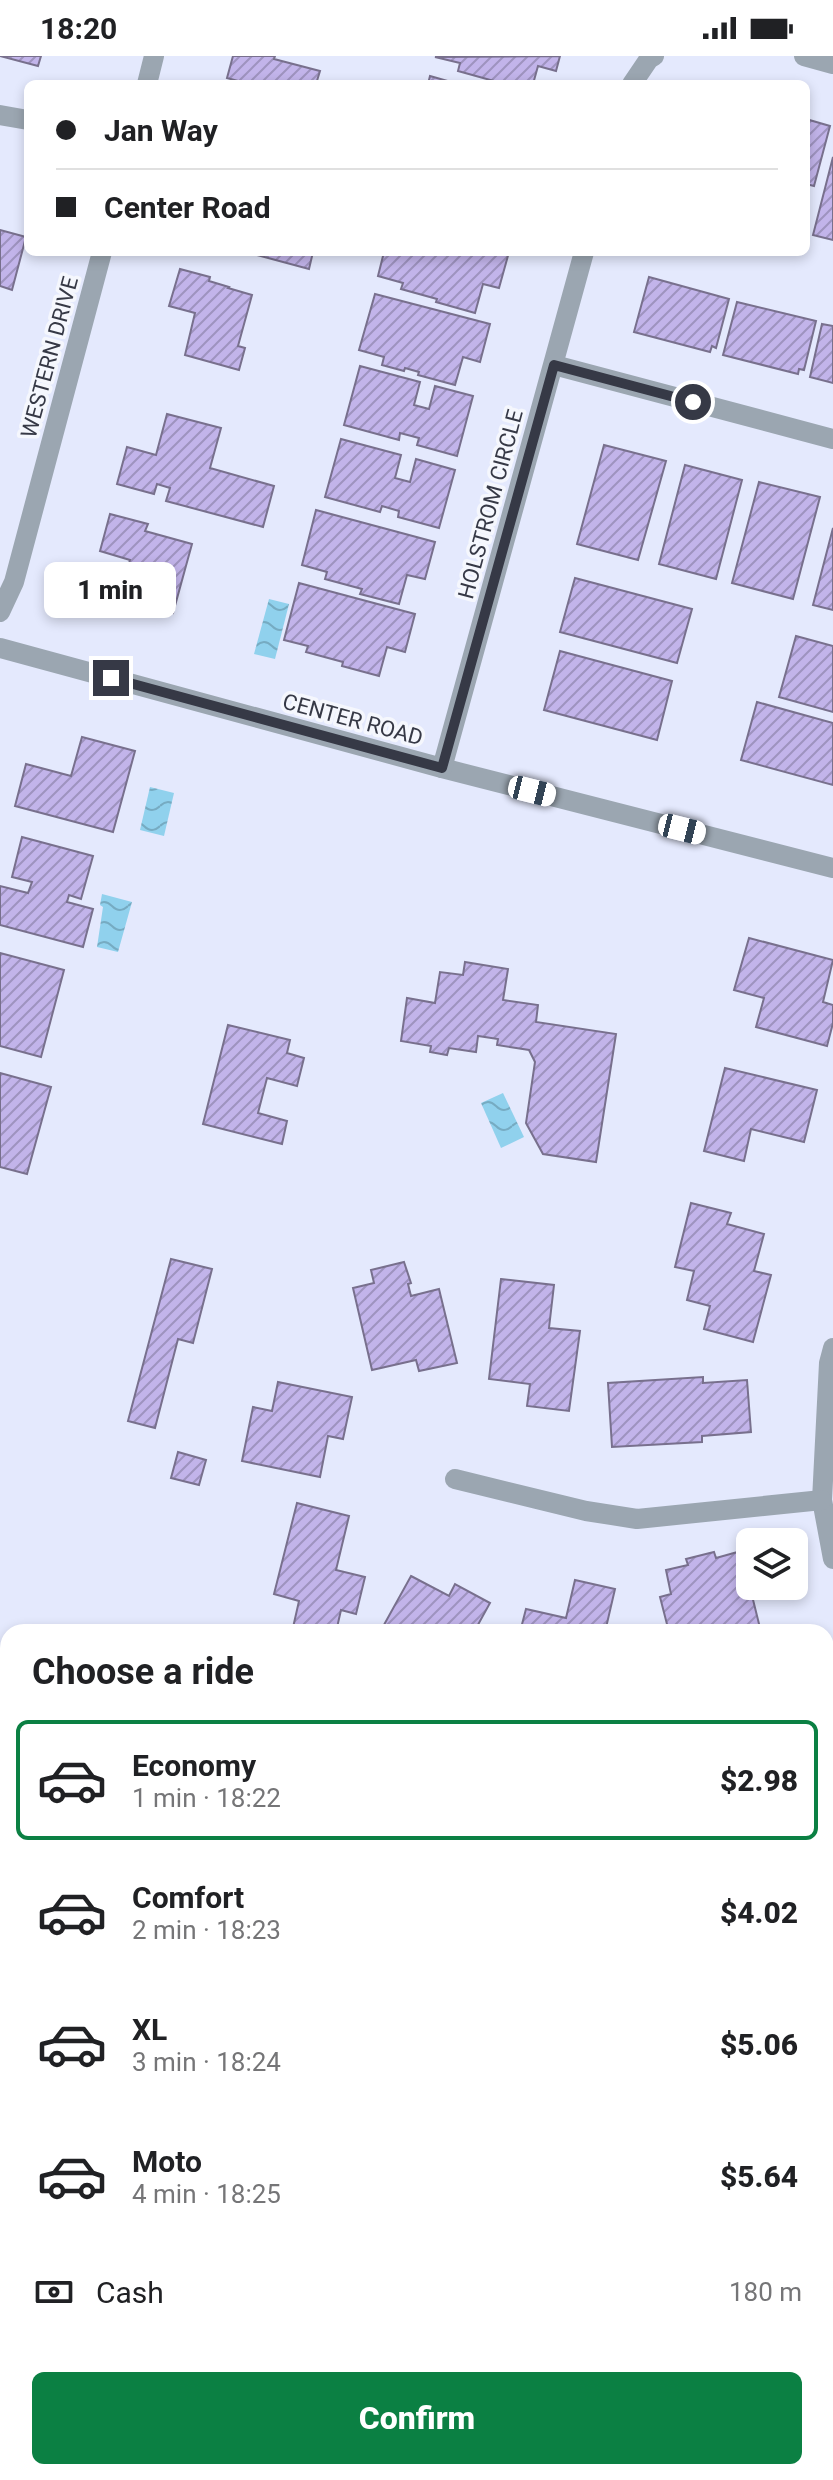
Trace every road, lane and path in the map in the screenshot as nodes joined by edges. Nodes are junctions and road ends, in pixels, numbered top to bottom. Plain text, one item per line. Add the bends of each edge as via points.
1 (154, 56) edge
2 (654, 56) edge
3 (804, 56) edge
4 (833, 64) edge
5 (148, 80) edge
6 (635, 80) edge
7 (0, 115) edge
8 (24, 119) edge
9 (101, 256) edge
10 (583, 256) edge
11 (554, 365) junction
12 (833, 439) edge
13 (0, 612) edge
14 (0, 648) edge
15 (442, 768) junction
16 (833, 868) edge
17 (833, 1348) edge
18 (455, 1479) dead end
19 (822, 1500) junction
20 (833, 1559) edge

1 - 5 street
2 - 6 street
3 - 4 street
7 - 8 street
9 - 13 street, WESTERN DRIVE via 14,582
10 - 11 street, HOLSTROM CIRCLE
11 - 12 street
11 - 15 street, HOLSTROM CIRCLE
14 - 15 street, CENTER ROAD
15 - 16 street, CENTER ROAD
17 - 19 street
18 - 19 street via 637,1519
19 - 20 street

